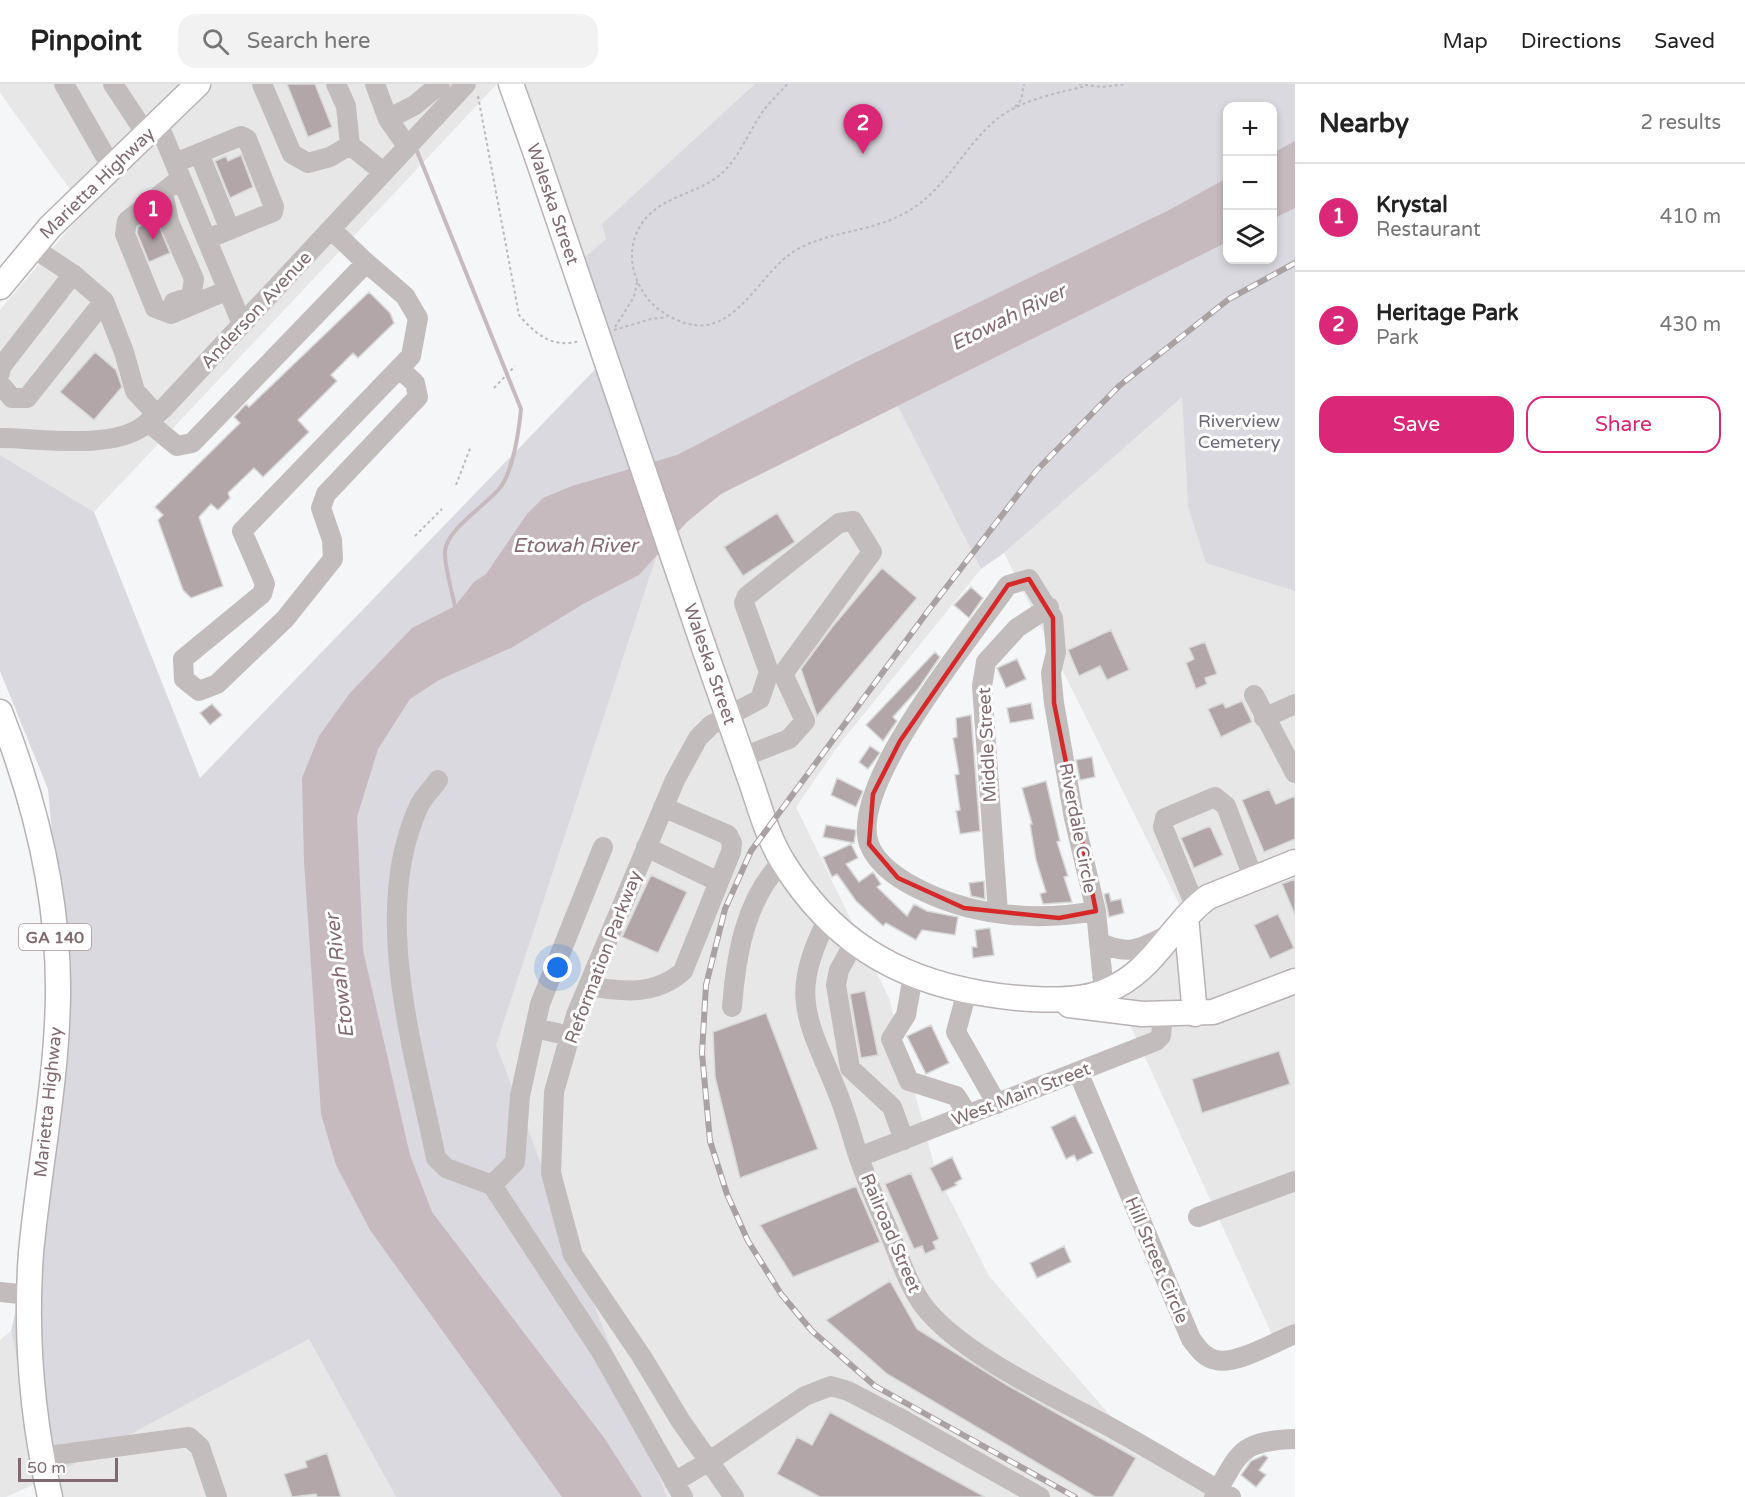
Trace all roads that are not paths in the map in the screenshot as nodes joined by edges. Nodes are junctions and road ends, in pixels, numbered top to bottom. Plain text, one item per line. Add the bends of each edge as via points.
1 (64, 84) edge
2 (113, 84) edge
3 (262, 84) edge
4 (336, 84) edge
5 (375, 84) edge
6 (440, 84) edge
7 (465, 84) edge
8 (510, 84) edge
9 (191, 86) edge
10 (388, 119) junction
11 (152, 129) junction
12 (350, 145) junction
13 (407, 146) junction
14 (199, 153) junction
15 (112, 168) junction
16 (178, 170) junction
17 (383, 172) junction
18 (163, 192) junction
19 (331, 229) junction
20 (230, 230) junction
21 (207, 239) junction
22 (32, 247) junction
23 (362, 259) junction
24 (73, 274) junction
25 (0, 287) edge
26 (228, 290) junction
27 (209, 298) junction
28 (104, 301) junction
29 (155, 308) junction
30 (242, 324) junction
31 (399, 368) junction
32 (0, 373) edge
33 (0, 384) edge
34 (152, 418) junction
35 (0, 438) edge
36 (262, 594) junction
37 (1049, 607) junction
38 (285, 619) junction
39 (776, 673) junction
40 (1254, 695) dead end
41 (1295, 704) edge
42 (0, 712) edge
43 (728, 715) junction
44 (1264, 718) junction
45 (1289, 751) edge
46 (742, 757) junction
47 (1295, 773) edge
48 (438, 780) dead end
49 (663, 807) junction
50 (603, 847) dead end
51 (646, 848) junction
52 (782, 862) junction
53 (1295, 862) edge
54 (1253, 877) junction
55 (719, 882) junction
56 (1096, 911) junction
57 (998, 913) junction
58 (1186, 918) junction
59 (828, 920) junction
60 (1099, 942) junction
61 (854, 943) junction
62 (913, 976) junction
63 (1295, 981) edge
64 (588, 986) junction
65 (968, 991) junction
66 (1104, 992) junction
67 (1050, 1000) junction
68 (732, 1007) dead end
69 (1163, 1014) junction
70 (1195, 1014) junction
71 (535, 1028) junction
72 (570, 1036) junction
73 (1078, 1072) junction
74 (997, 1104) junction
75 (968, 1115) junction
76 (904, 1140) junction
77 (859, 1157) junction
78 (1295, 1181) edge
79 (492, 1185) junction
80 (1198, 1217) dead end
81 (573, 1255) junction
82 (546, 1269) junction
83 (0, 1292) edge
84 (29, 1295) junction
85 (1295, 1334) edge
86 (1295, 1439) edge
87 (41, 1457) junction
88 (708, 1462) junction
89 (678, 1489) edge
90 (1221, 1495) edge
91 (50, 1497) edge
92 (217, 1497) edge
93 (734, 1497) edge
94 (1040, 1497) edge

1 - 15 street
2 - 11 street
3 - 12 street via 292,154 308,163 330,157
4 - 12 street via 346,106
5 - 10 street
6 - 10 street via 415,105
7 - 13 street, Anderson Avenue
8 - 43 main road, Waleska Street, bridge
9 - 11 main road, Marietta Highway
10 - 13 street
11 - 15 main road, Marietta Highway
11 - 16 street
12 - 17 street
13 - 17 street, Anderson Avenue
14 - 16 street
14 - 20 street
14 - 20 street via 243,135 274,207 273,212
15 - 22 main road, Marietta Highway
16 - 18 street
16 - 21 street
17 - 19 street, Anderson Avenue
18 - 27 street
18 - 29 street via 127,220 125,234
18 - 29 street via 169,222 194,279 191,297
19 - 23 street
19 - 30 street, Anderson Avenue
20 - 21 street
21 - 26 street
22 - 24 street
22 - 25 main road, Marietta Highway
23 - 31 street via 405,296 418,318 411,356
23 - 34 street via 362,267 192,443 177,446
24 - 28 street
24 - 32 street
26 - 27 street
26 - 30 street
27 - 29 street via 171,314
28 - 33 street via 27,398 12,398
28 - 34 street via 135,391
30 - 34 street, Anderson Avenue
31 - 36 street via 242,531 265,584
31 - 38 street via 415,383 418,397 326,494 321,508 332,540 333,559
34 - 35 street, Anderson Avenue via 141,428 114,438
36 - 38 street
36 - 38 street via 183,659 184,680 199,691 217,684
37 - 56 street, Riverdale Circle via 1056,652 1051,672 1054,703 1074,818
37 - 57 street, Middle Street via 1017,628 986,662 982,686
37 - 57 street, Riverdale Circle via 1029,579 1008,585 900,741 873,794 867,826 869,844 880,863 898,878 964,908
39 - 39 street, Reformation Parkway via 744,603 747,596 839,523 853,521 872,552
39 - 43 street, Reformation Parkway via 760,699
39 - 46 street via 805,721 789,739
40 - 44 street
41 - 44 street
42 - 84 main road, Marietta Highway / GA 140 via 38,826 52,899 58,966 57,1027
43 - 46 main road, Waleska Street
43 - 49 street, Reformation Parkway via 698,738
44 - 45 street
45 - 47 street
46 - 52 main road, Waleska Street
48 - 79 street via 419,805 396,897 407,1017 436,1158 446,1168
49 - 51 street, Reformation Parkway
49 - 55 street via 728,836 731,852
50 - 71 street via 540,1004
51 - 55 street
51 - 64 street, Reformation Parkway
52 - 59 main road, Waleska Street
52 - 68 street via 760,888 745,929 735,969
53 - 54 main road, Waleska Street
54 - 58 main road, Waleska Street via 1225,888
54 - 58 street via 1226,806 1215,797 1165,818 1163,827
55 - 64 street via 683,971 672,981 654,988 620,992
56 - 57 street, Riverdale Circle via 1059,918
56 - 60 street
58 - 60 street via 1130,951 1114,950
58 - 66 main road, Waleska Street via 1132,977
58 - 70 main road
59 - 61 main road, Waleska Street
59 - 77 street, Railroad Street via 808,964 806,1008 811,1033
60 - 66 street
61 - 62 main road, Waleska Street
61 - 76 street via 839,970 836,985 850,1068 892,1107
62 - 65 main road, Waleska Street
62 - 75 street via 906,1015 891,1039 909,1081 956,1096
63 - 70 main road via 1213,1012
64 - 72 street, Reformation Parkway
65 - 67 main road, Waleska Street
65 - 74 street via 957,1032
66 - 67 main road, Waleska Street
67 - 69 main road via 1080,1008
69 - 70 main road
69 - 73 street, West Main Street via 1161,1036 1156,1041
71 - 72 street
71 - 79 street via 520,1096 515,1162
72 - 81 street, Reformation Parkway via 554,1092 551,1173
73 - 74 street, West Main Street
73 - 85 street, Hill Street Circle via 1191,1339 1202,1353 1215,1360 1235,1359
74 - 75 street, West Main Street
75 - 76 street, West Main Street
76 - 77 street, West Main Street
77 - 90 street, Railroad Street via 914,1290 946,1330 1026,1382 1166,1457
78 - 80 street
79 - 82 street
81 - 82 street
81 - 88 street, Reformation Parkway
82 - 89 street via 602,1353
83 - 84 street
84 - 87 main road, Marietta Highway / GA 140 via 29,1343
86 - 90 street via 1250,1445 1238,1453
87 - 91 main road, Marietta Highway / GA 140
87 - 92 street via 189,1437 200,1447
88 - 89 street
88 - 93 street, Reformation Parkway
88 - 94 street via 805,1396 831,1386 898,1417

